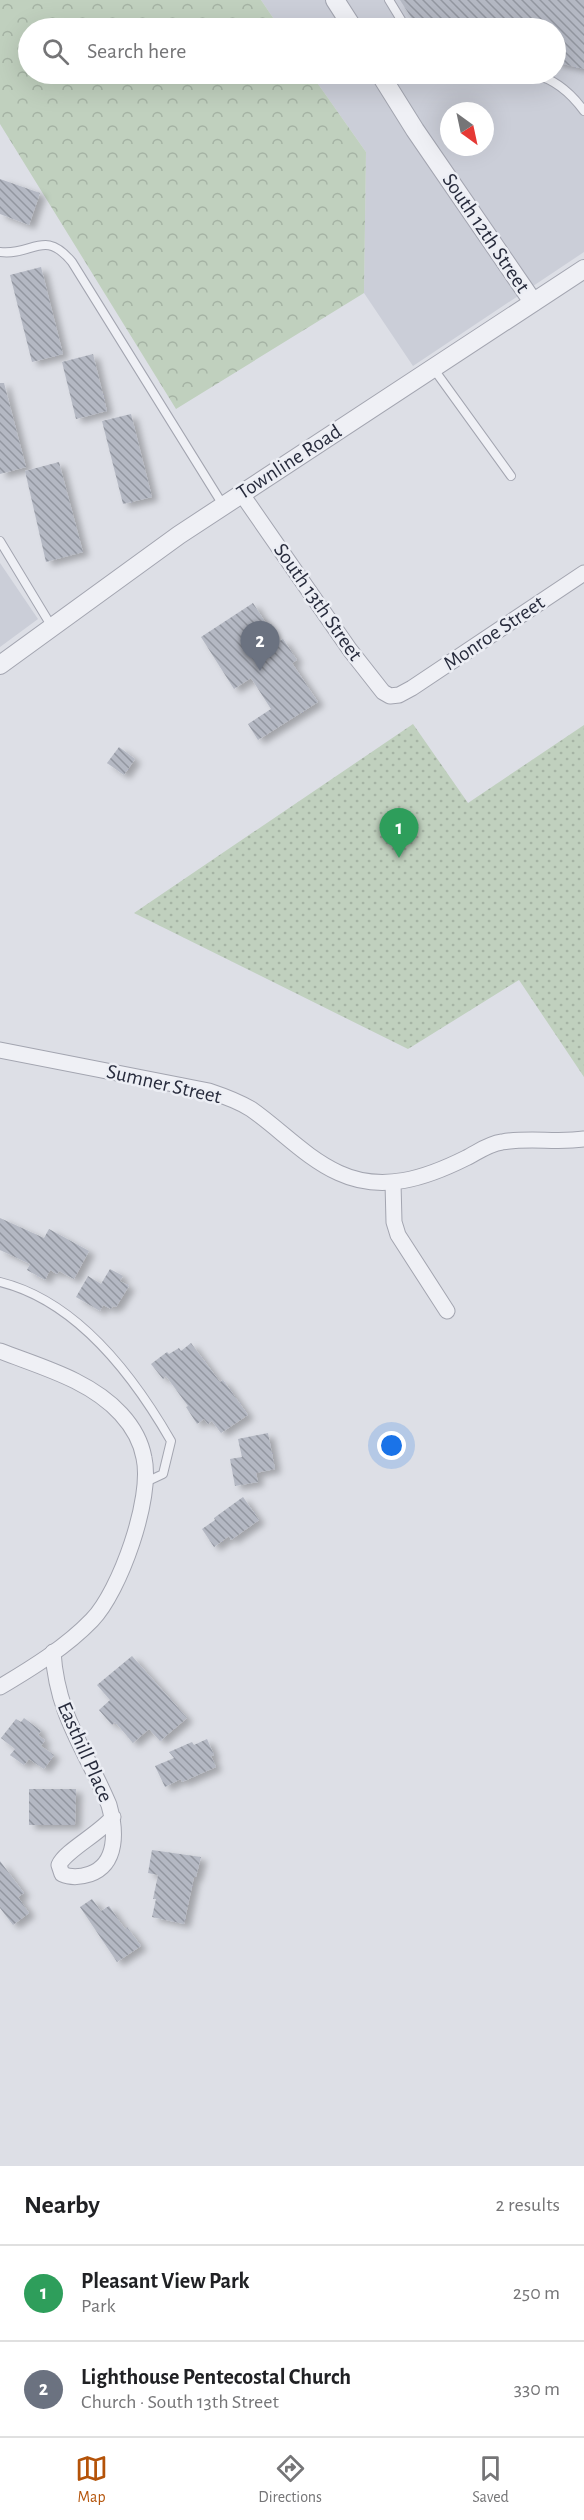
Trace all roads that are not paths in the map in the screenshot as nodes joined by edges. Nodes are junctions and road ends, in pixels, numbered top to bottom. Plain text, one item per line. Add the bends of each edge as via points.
1 (335, 0) edge
2 (389, 0) edge
3 (346, 18) edge
4 (400, 18) edge
5 (386, 84) edge
6 (555, 84) edge
7 (584, 111) edge
8 (0, 252) edge
9 (584, 269) edge
10 (534, 302) junction
11 (433, 368) junction
12 (511, 476) dead end
13 (241, 493) junction
14 (223, 505) junction
15 (0, 541) edge
16 (584, 573) edge
17 (52, 627) junction
18 (0, 665) edge
19 (404, 692) joint
20 (0, 1050) edge
21 (584, 1138) edge
22 (393, 1183) junction
23 (0, 1282) edge
24 (447, 1311) dead end
25 (0, 1351) edge
26 (146, 1482) junction
27 (53, 1652) junction
28 (0, 1687) edge
29 (113, 1817) dead end

1 - 3 street
2 - 4 lane
5 - 10 street, South 12th Street
6 - 7 lane via 568,92
8 - 14 lane via 46,244 61,249
9 - 10 street, Townline Road
10 - 11 street, Townline Road
11 - 12 lane
11 - 13 street, Townline Road
13 - 14 street, Townline Road
13 - 19 street, South 13th Street via 383,692 390,696
14 - 17 street, Townline Road
15 - 17 lane
16 - 19 street, Monroe Street
17 - 18 street, Townline Road
20 - 22 street, Sumner Street via 220,1095 250,1109 322,1165 364,1181
21 - 22 street, Sumner Street via 487,1145 434,1173
22 - 24 street via 398,1235
23 - 26 lane via 24,1288 54,1304 102,1346 152,1408 171,1441 163,1474
25 - 26 street via 86,1387 119,1412 140,1443
26 - 27 street via 138,1522 114,1587 92,1620
27 - 28 street
27 - 29 street, Easthill Place via 66,1716

